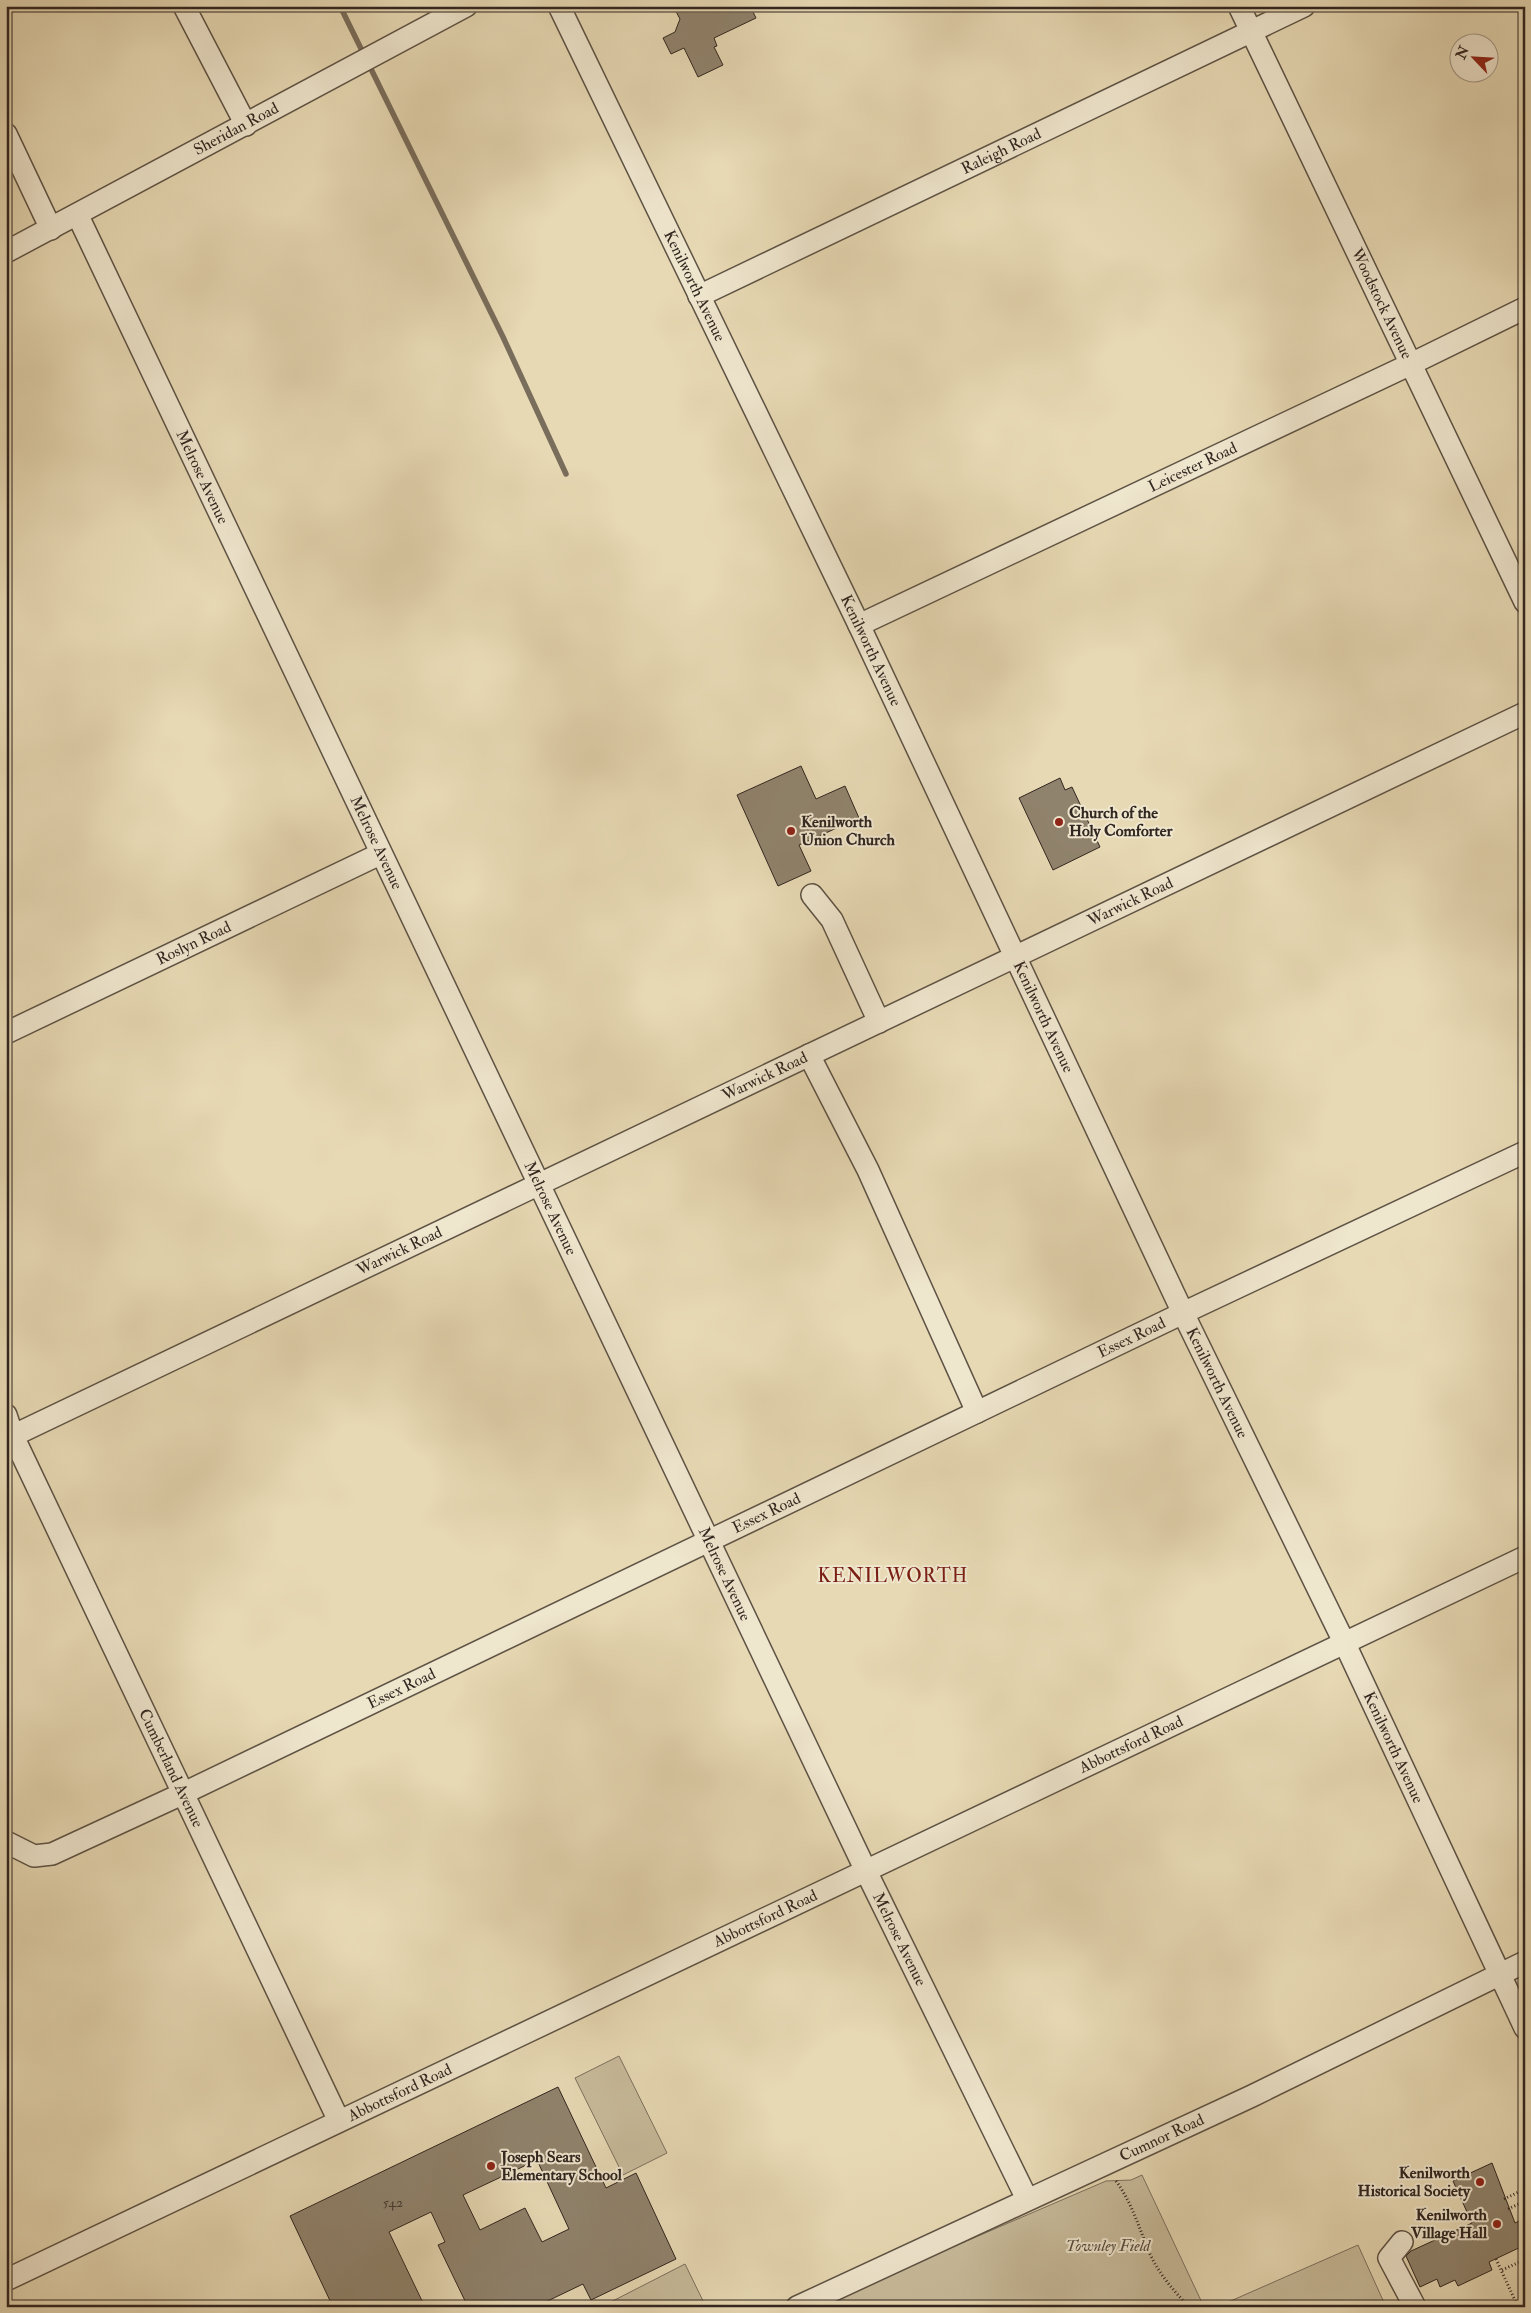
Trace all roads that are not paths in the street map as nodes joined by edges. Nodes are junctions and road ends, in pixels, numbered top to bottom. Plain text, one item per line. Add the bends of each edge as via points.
1 (184, 6) edge
2 (466, 6) edge
3 (559, 6) edge
4 (1239, 6) edge
5 (1304, 6) edge
6 (1251, 32) junction
7 (246, 125) junction
8 (6, 134) edge
9 (78, 216) junction
10 (52, 229) junction
11 (6, 252) edge
12 (700, 296) junction
13 (1525, 308) edge
14 (1411, 364) junction
15 (1525, 602) edge
16 (859, 626) junction
17 (1525, 713) edge
18 (380, 854) junction
19 (812, 895) dead end
20 (1014, 957) junction
21 (879, 1022) junction
22 (6, 1033) edge
23 (809, 1055) junction
24 (1525, 1152) edge
25 (539, 1184) junction
26 (1183, 1313) junction
27 (978, 1412) junction
28 (6, 1415) edge
29 (10, 1437) edge
30 (710, 1540) junction
31 (1525, 1557) edge
32 (1345, 1644) junction
33 (184, 1794) junction
34 (6, 1842) edge
35 (866, 1871) junction
36 (1525, 1962) edge
37 (1498, 1974) junction
38 (1525, 2028) edge
39 (339, 2122) junction
40 (1027, 2199) junction
41 (1402, 2242) dead end
42 (6, 2280) edge
43 (797, 2307) edge
44 (1416, 2307) edge

1 - 7 street
2 - 7 street, Sheridan Road
3 - 12 street, Kenilworth Avenue
4 - 6 street, Woodstock Avenue
5 - 6 street, Raleigh Road
6 - 12 street, Raleigh Road
6 - 14 street, Woodstock Avenue
7 - 9 street, Sheridan Road
8 - 10 street
9 - 10 street, Sheridan Road
9 - 18 street, Melrose Avenue
10 - 11 street, Sheridan Road
12 - 16 street, Kenilworth Avenue
13 - 14 street, Leicester Road
14 - 15 street, Woodstock Avenue
14 - 16 street, Leicester Road
16 - 20 street, Kenilworth Avenue
17 - 20 street, Warwick Road
18 - 22 street, Roslyn Road
18 - 25 street, Melrose Avenue
19 - 21 street via 832,920
20 - 21 street, Warwick Road
20 - 26 street, Kenilworth Avenue
21 - 23 street, Warwick Road
23 - 25 street, Warwick Road
23 - 27 street via 868,1170
24 - 26 street, Essex Road
25 - 29 street, Warwick Road
25 - 30 street, Melrose Avenue
26 - 27 street, Essex Road
26 - 32 street, Kenilworth Avenue
27 - 30 street, Essex Road
28 - 29 street, Cumberland Avenue
29 - 33 street, Cumberland Avenue
30 - 33 street, Essex Road
30 - 35 street, Melrose Avenue
31 - 32 street, Abbottsford Road
32 - 35 street, Abbottsford Road
32 - 37 street, Kenilworth Avenue
33 - 34 street, Essex Road via 52,1854 34,1856
33 - 39 street, Cumberland Avenue
35 - 39 street, Abbottsford Road
35 - 40 street, Melrose Avenue
36 - 37 street, Cumnor Road
37 - 38 street, Kenilworth Avenue
37 - 40 street, Cumnor Road via 1261,2091
39 - 42 street, Abbottsford Road
40 - 43 street, Cumnor Road
41 - 44 street via 1390,2258

